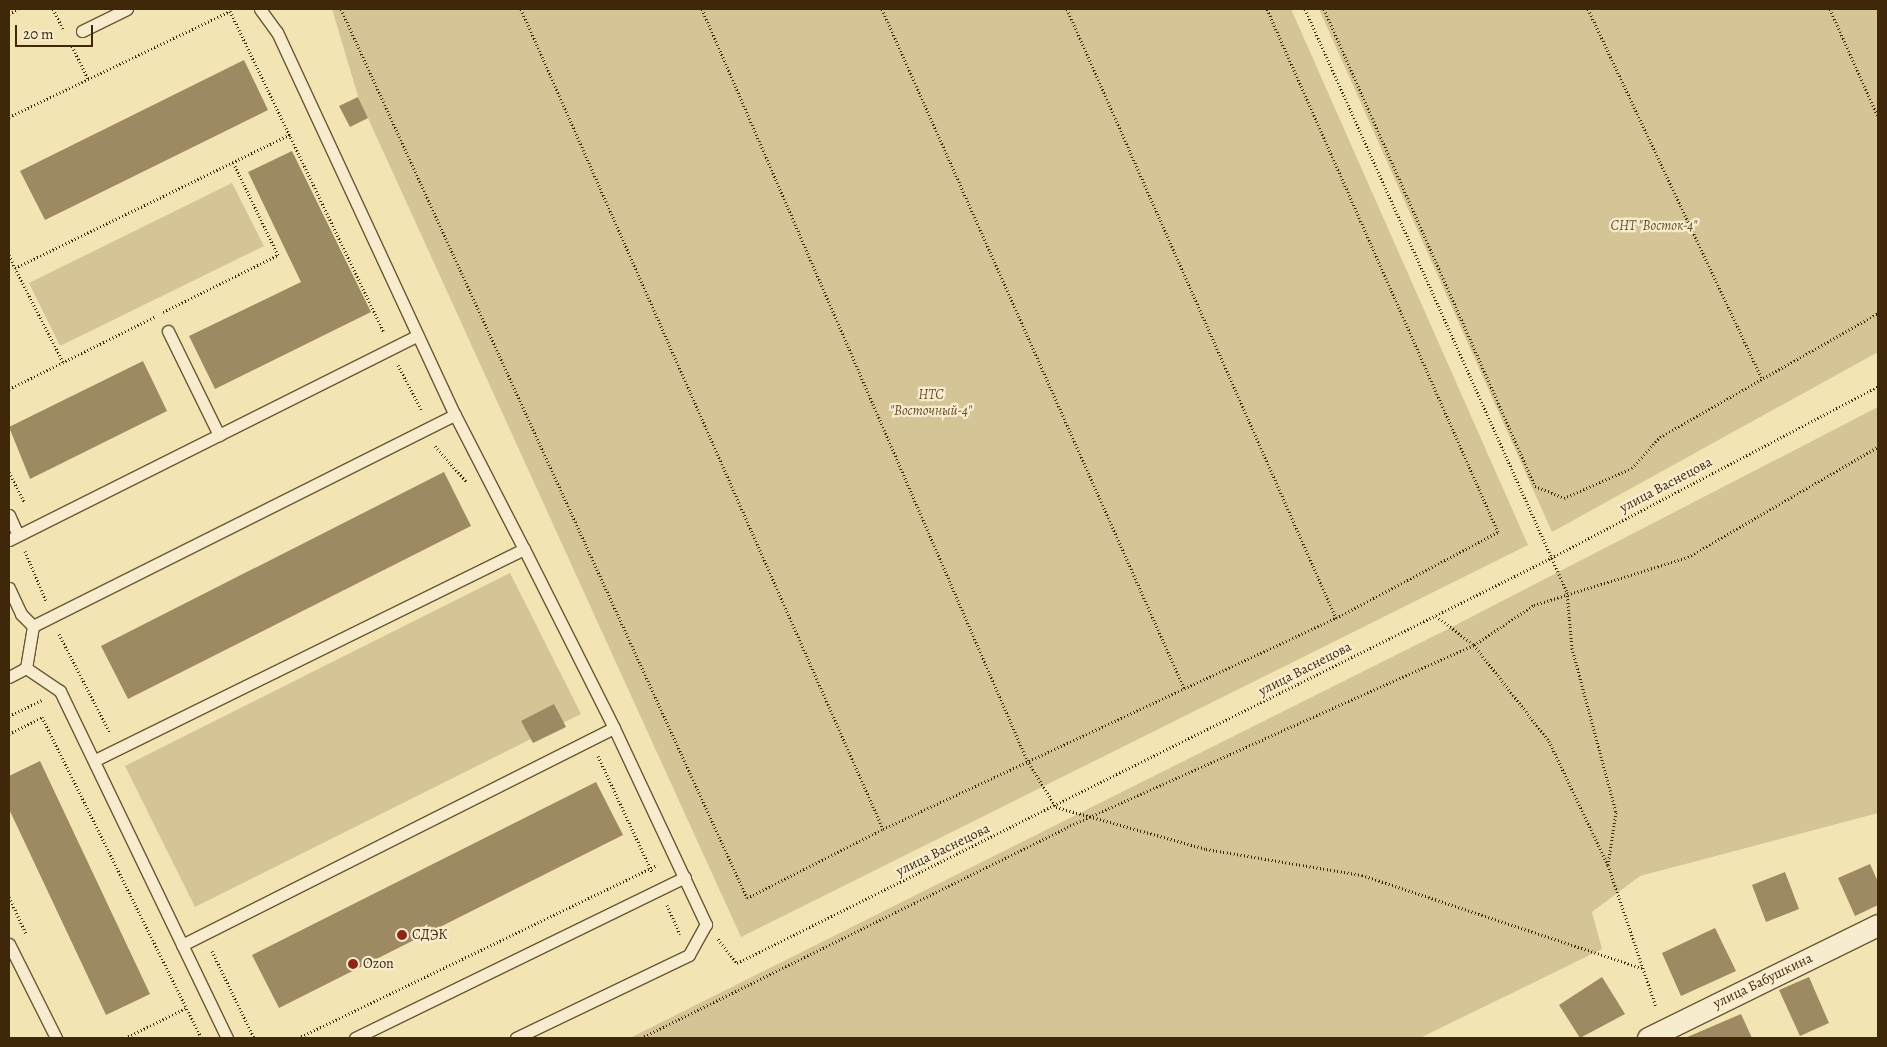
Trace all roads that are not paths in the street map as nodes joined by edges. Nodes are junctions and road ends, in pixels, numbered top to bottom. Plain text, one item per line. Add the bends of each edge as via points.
1 (128, 9) edge
2 (260, 9) edge
3 (82, 31) dead end
4 (168, 331) dead end
5 (418, 335) junction
6 (455, 414) junction
7 (219, 435) junction
8 (9, 515) edge
9 (14, 537) edge
10 (524, 549) junction
11 (9, 588) edge
12 (33, 626) junction
13 (26, 668) junction
14 (9, 677) edge
15 (614, 728) junction
16 (94, 761) junction
17 (685, 877) junction
18 (1878, 925) edge
19 (9, 944) edge
20 (182, 945) junction
21 (1661, 1035) edge
22 (56, 1038) edge
23 (227, 1038) edge
24 (355, 1038) edge
25 (516, 1038) edge

1 - 3 lane
2 - 5 lane via 277,32
4 - 7 lane
5 - 6 lane
5 - 7 lane
6 - 10 lane
6 - 12 lane
7 - 9 lane
8 - 9 lane
10 - 15 lane
10 - 16 lane
11 - 12 lane via 21,614
12 - 13 lane
13 - 14 lane
13 - 16 lane via 60,691
15 - 17 lane
15 - 20 lane
16 - 20 lane
17 - 24 lane
17 - 25 lane via 706,924 689,955
18 - 21 street, улица Бабушкина
19 - 22 lane
20 - 23 lane

